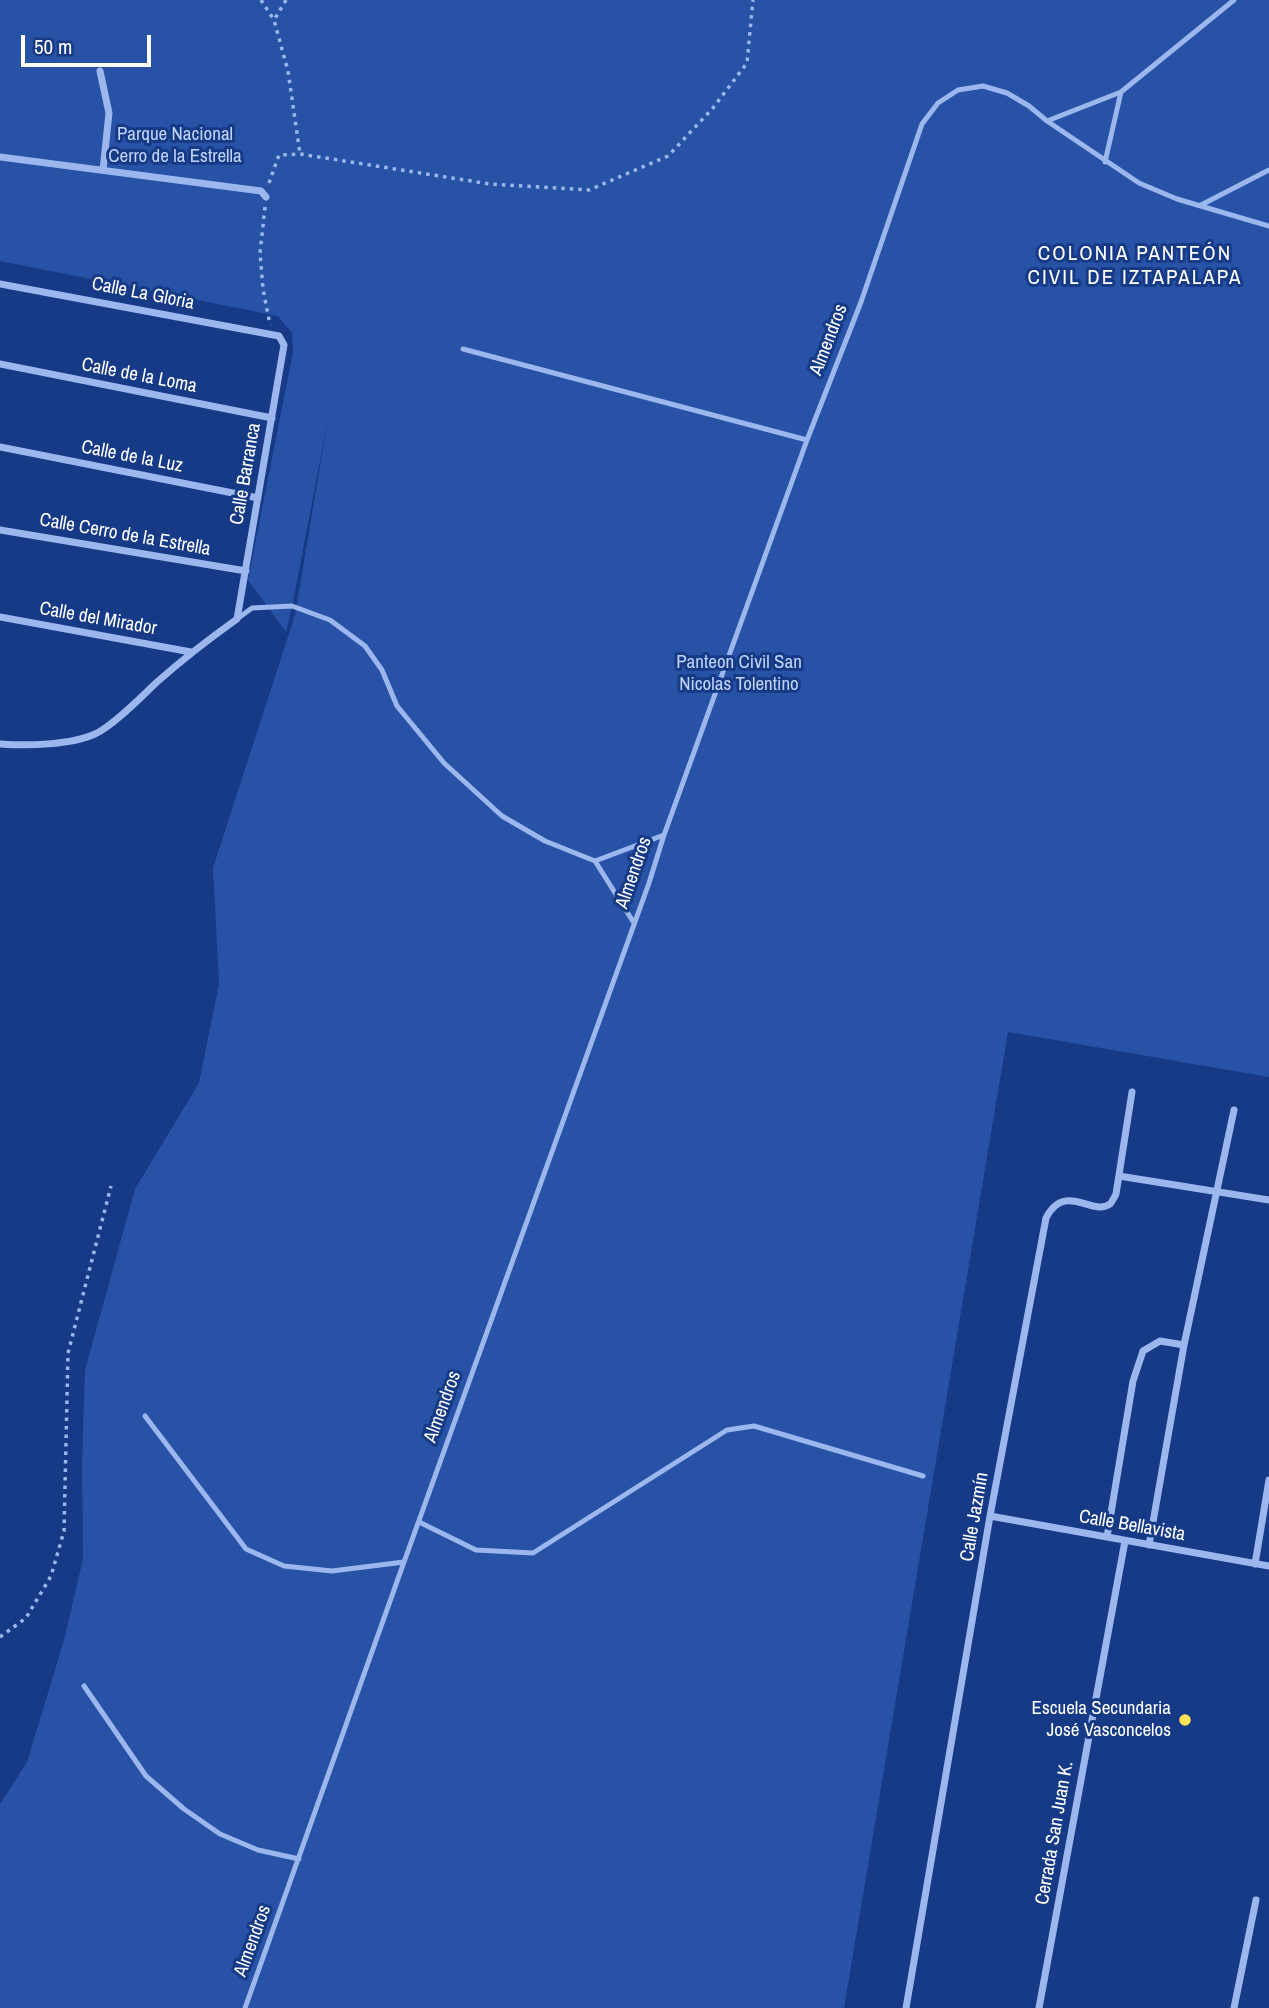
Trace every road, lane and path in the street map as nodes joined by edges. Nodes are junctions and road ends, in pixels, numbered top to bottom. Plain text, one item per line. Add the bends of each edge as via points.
1 (261, 0) edge
2 (286, 0) edge
3 (753, 0) edge
4 (1234, 0) edge
5 (274, 20) junction
6 (100, 71) dead end
7 (1121, 92) junction
8 (1047, 121) junction
9 (300, 154) junction
10 (0, 157) edge
11 (1105, 162) junction
12 (103, 170) junction
13 (1269, 170) edge
14 (266, 197) junction
15 (1201, 205) junction
16 (1269, 226) edge
17 (0, 284) edge
18 (278, 336) junction
19 (463, 349) dead end
20 (0, 365) edge
21 (272, 418) junction
22 (807, 440) junction
23 (0, 447) edge
24 (258, 498) junction
25 (0, 530) edge
26 (246, 571) junction
27 (0, 617) edge
28 (237, 619) junction
29 (191, 652) junction
30 (0, 744) edge
31 (664, 835) junction
32 (595, 861) junction
33 (634, 923) junction
34 (1132, 1092) dead end
35 (1234, 1110) dead end
36 (1119, 1176) junction
37 (111, 1186) dead end
38 (1216, 1192) junction
39 (1269, 1200) edge
40 (1184, 1345) junction
41 (145, 1416) dead end
42 (923, 1476) dead end
43 (1269, 1480) edge
44 (990, 1517) junction
45 (419, 1522) junction
46 (1107, 1537) junction
47 (1125, 1541) junction
48 (1149, 1545) junction
49 (404, 1562) junction
50 (1255, 1564) junction
51 (1269, 1566) edge
52 (0, 1637) edge
53 (84, 1686) dead end
54 (299, 1859) junction
55 (1256, 1900) dead end
56 (245, 2008) edge
57 (906, 2008) edge
58 (1039, 2008) edge
59 (1234, 2008) edge

1 - 5 path
2 - 5 path
3 - 9 path via 747,62 713,108 668,156 589,190 490,184
4 - 7 lane
5 - 9 path via 288,71
6 - 12 street via 109,113
7 - 8 lane
7 - 11 lane
8 - 11 lane, Almendros
8 - 22 lane, Almendros via 1007,93 984,86 958,90 939,103 922,124 861,302
9 - 14 path via 279,155
10 - 12 street
11 - 15 lane, Almendros via 1139,183
12 - 14 street via 261,191
13 - 15 lane
14 - 18 path via 260,253 263,289 270,325
15 - 16 lane, Almendros
17 - 18 street, Calle La Gloria
18 - 21 street, Calle Barranca via 284,345
19 - 22 lane
20 - 21 street, Calle de la Loma
21 - 24 street, Calle Barranca
22 - 31 lane, Almendros
23 - 24 street, Calle de la Luz
24 - 26 street, Calle Barranca
25 - 26 street, Calle Cerro de la Estrella
26 - 28 street, Calle Barranca
27 - 29 street, Calle del Mirador
28 - 29 street
28 - 32 lane via 252,608 292,606 330,620 365,646 382,670 397,706 444,763 502,816 545,841
29 - 30 street via 96,733 62,742
31 - 32 lane
31 - 33 lane, Almendros
32 - 33 lane
33 - 45 lane, Almendros
34 - 36 street, Calle Jazmín
35 - 38 street
36 - 38 street
36 - 44 street, Calle Jazmín via 1111,1203 1103,1206 1064,1200 1052,1206 1046,1218
37 - 52 path via 68,1353 64,1531 51,1576 26,1618
38 - 39 street
38 - 40 street
40 - 46 street via 1160,1341 1143,1351 1133,1381
40 - 48 street
41 - 49 lane via 246,1549 284,1566 332,1571
42 - 45 lane via 754,1426 727,1430 533,1553 476,1550
43 - 50 street
44 - 46 street, Calle Bellavista
44 - 57 street, Calle Jazmín
45 - 49 lane, Almendros
46 - 47 street, Calle Bellavista
47 - 48 street, Calle Bellavista
47 - 58 street, Cerrada San Juan K.
48 - 50 street, Calle Bellavista
49 - 54 lane, Almendros
50 - 51 street, Calle Bellavista
53 - 54 lane via 146,1776 184,1809 220,1833 258,1850
54 - 56 lane, Almendros
55 - 59 street

